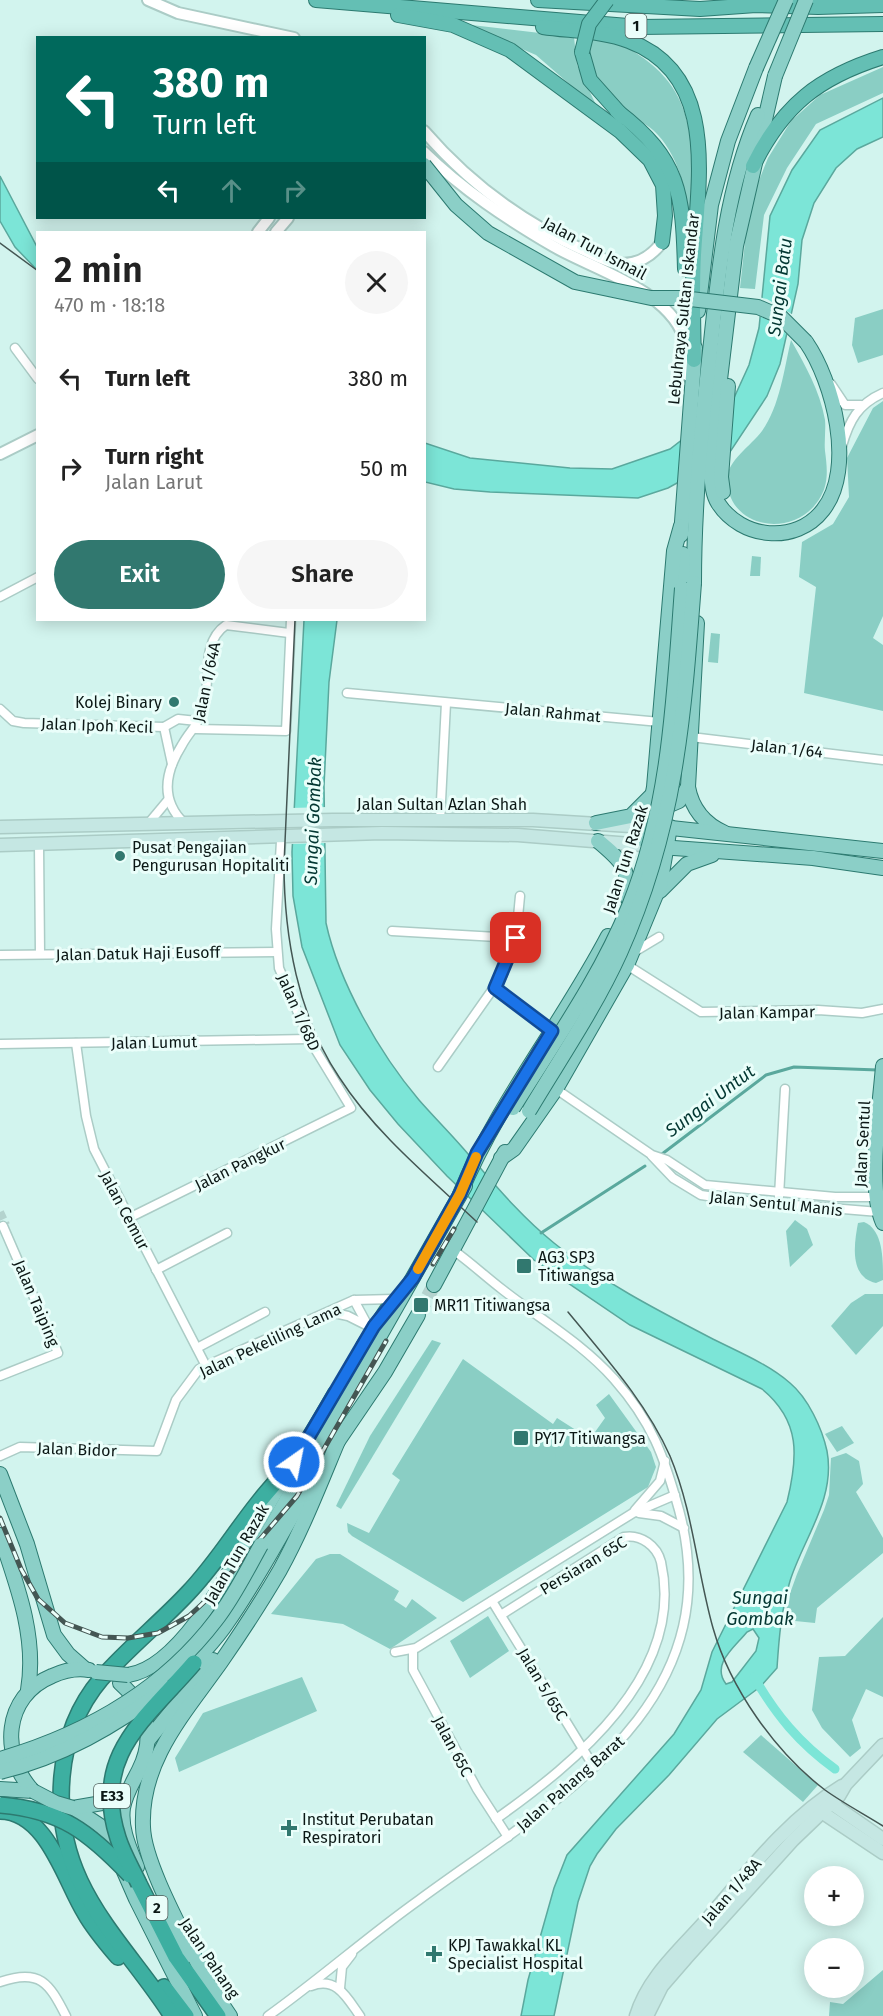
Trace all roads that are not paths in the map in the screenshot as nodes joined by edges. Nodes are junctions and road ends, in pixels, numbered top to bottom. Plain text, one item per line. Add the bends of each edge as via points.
1 (148, 0) edge
2 (316, 0) edge
3 (538, 0) edge
4 (607, 0) edge
5 (786, 0) edge
6 (806, 0) edge
7 (812, 0) edge
8 (352, 4) junction
9 (771, 5) junction
10 (883, 5) edge
11 (453, 12) junction
12 (883, 24) edge
13 (249, 29) junction
14 (261, 36) edge
15 (284, 36) edge
16 (883, 57) edge
17 (775, 76) junction
18 (617, 111) junction
19 (426, 133) edge
20 (426, 154) edge
21 (753, 166) junction
22 (426, 168) edge
23 (268, 219) edge
24 (287, 219) edge
25 (259, 231) edge
26 (277, 231) edge
27 (662, 242) junction
28 (728, 317) junction
29 (15, 348) dead end
30 (694, 360) junction
31 (823, 371) junction
32 (36, 376) edge
33 (883, 393) edge
34 (861, 405) junction
35 (696, 412) junction
36 (36, 436) edge
37 (840, 452) junction
38 (0, 454) edge
39 (710, 463) junction
40 (698, 483) joint
41 (682, 491) joint
42 (705, 513) junction
43 (681, 526) junction
44 (744, 527) junction
45 (36, 578) edge
46 (690, 582) junction
47 (0, 597) edge
48 (291, 621) edge
49 (290, 633) junction
50 (347, 693) dead end
51 (446, 703) junction
52 (0, 709) edge
53 (660, 722) junction
54 (197, 725) junction
55 (164, 727) junction
56 (691, 737) junction
57 (883, 760) edge
58 (172, 764) junction
59 (688, 787) junction
60 (654, 790) junction
61 (168, 800) junction
62 (440, 821) junction
63 (184, 823) junction
64 (596, 823) junction
65 (148, 824) junction
66 (0, 827) edge
67 (647, 827) junction
68 (670, 827) junction
69 (725, 833) junction
70 (278, 836) junction
71 (598, 841) junction
72 (0, 845) edge
73 (39, 845) junction
74 (643, 845) junction
75 (667, 848) junction
76 (729, 852) junction
77 (880, 861) edge
78 (520, 896) dead end
79 (628, 899) junction
80 (653, 900) junction
81 (392, 932) dead end
82 (659, 937) dead end
83 (516, 938) junction
84 (277, 952) junction
85 (40, 954) junction
86 (0, 955) edge
87 (630, 959) junction
88 (495, 988) junction
89 (883, 1009) edge
90 (552, 1031) junction
91 (309, 1039) junction
92 (76, 1043) junction
93 (0, 1044) edge
94 (883, 1066) edge
95 (438, 1067) dead end
96 (882, 1083) edge
97 (556, 1089) junction
98 (785, 1089) dead end
99 (351, 1108) joint
100 (480, 1155) junction
101 (652, 1155) junction
102 (498, 1164) junction
103 (779, 1193) junction
104 (876, 1197) junction
105 (779, 1204) junction
106 (881, 1217) edge
107 (129, 1218) junction
108 (5, 1227) dead end
109 (227, 1233) dead end
110 (453, 1250) junction
111 (156, 1270) junction
112 (413, 1278) junction
113 (434, 1285) tunnel mouth
114 (394, 1299) junction
115 (354, 1300) junction
116 (265, 1312) dead end
117 (328, 1312) junction
118 (418, 1315) tunnel mouth
119 (368, 1331) junction
120 (197, 1348) junction
121 (206, 1366) junction
122 (0, 1376) edge
123 (339, 1441) junction
124 (157, 1451) joint
125 (0, 1456) edge
126 (665, 1461) junction
127 (294, 1462) junction
128 (0, 1474) edge
129 (675, 1495) junction
130 (633, 1513) junction
131 (684, 1528) junction
132 (0, 1535) edge
133 (266, 1547) junction
134 (492, 1601) junction
135 (501, 1615) junction
136 (246, 1622) junction
137 (413, 1649) junction
138 (395, 1652) dead end
139 (159, 1661) junction
140 (194, 1663) junction
141 (91, 1671) junction
142 (124, 1679) junction
143 (190, 1685) junction
144 (28, 1690) junction
145 (5, 1730) edge
146 (149, 1738) junction
147 (883, 1744) edge
148 (583, 1750) junction
149 (0, 1759) edge
150 (594, 1767) junction
151 (0, 1772) edge
152 (131, 1786) junction
153 (0, 1789) edge
154 (33, 1791) junction
155 (0, 1805) edge
156 (822, 1805) junction
157 (73, 1808) junction
158 (0, 1811) edge
159 (496, 1820) junction
160 (508, 1837) junction
161 (883, 1839) edge
162 (883, 1853) edge
163 (754, 1875) junction
164 (139, 1884) junction
165 (117, 1941) junction
166 (355, 1949) junction
167 (165, 1954) junction
168 (205, 1978) junction
169 (0, 1982) edge
170 (310, 1986) junction
171 (340, 1988) junction
172 (291, 2001) junction
173 (66, 2016) edge
174 (167, 2016) edge
175 (172, 2016) edge
176 (186, 2016) edge
177 (195, 2016) edge
178 (207, 2016) edge
179 (218, 2016) edge
180 (230, 2016) edge
181 (268, 2016) edge
182 (279, 2016) edge
183 (360, 2016) edge
184 (636, 2016) edge
185 (647, 2016) edge

1 - 13 street via 178,13
2 - 8 highway, 1
3 - 9 highway, 1 via 700,9
4 - 18 highway, bridge via 589,24 582,52 590,80
5 - 30 main road, Lebuhraya Sultan Iskandar, bridge via 728,141 707,224
6 - 17 main road, Lebuhraya Sultan Iskandar, bridge
7 - 9 highway
8 - 11 highway, 1
8 - 27 highway via 478,34 510,50 558,83 640,148 657,170 665,202
9 - 10 highway, 1
11 - 12 highway, 1 via 640,27
11 - 30 highway via 628,40 664,62 677,77 692,107 699,150
13 - 14 street
13 - 15 street
16 - 21 highway via 849,68 806,95 776,124
17 - 21 main road
17 - 35 main road, Lebuhraya Sultan Iskandar via 746,145 728,213
18 - 27 highway via 649,146 669,184 673,210
18 - 30 highway via 648,136 665,157 682,203
19 - 27 street, Jalan Tun Ismail via 475,183 559,239 619,264 647,257
20 - 35 street, Jalan Tun Ismail via 462,187 501,214 565,252 627,280 666,313 686,344
21 - 28 main road via 736,246
22 - 31 main road, bridge via 456,205 488,232 575,282 651,298 758,307 781,317 806,342
23 - 25 street
24 - 26 street
28 - 39 main road
28 - 44 main road via 729,384 721,477 725,500
29 - 32 street
30 - 35 main road, Lebuhraya Sultan Iskandar
31 - 34 street via 841,402 849,407
31 - 37 main road
33 - 34 street
34 - 37 street via 852,417
35 - 40 main road, Lebuhraya Sultan Iskandar
35 - 41 main road, Lebuhraya Sultan Iskandar via 687,431
36 - 38 street
37 - 44 main road via 828,502 812,520 790,532 768,533
39 - 42 main road
39 - 44 main road via 717,501
40 - 46 main road, Jalan Tun Razak
41 - 43 main road, Jalan Tun Razak
42 - 46 main road
42 - 56 main road
43 - 46 main road, Jalan Tun Razak
43 - 53 main road via 675,551
45 - 47 street
46 - 100 main road, Jalan Tun Razak, bridge via 660,805 641,873 621,926 591,985
46 - 102 main road, Jalan Tun Razak, bridge via 683,722 669,807 651,875 619,956
48 - 49 street
49 - 54 street, Jalan 1/64A via 226,625 219,630 212,641 203,711
49 - 54 street, Jalan Ipoh Kecil via 286,731
50 - 51 street, Jalan Rahmat
51 - 53 street, Jalan Rahmat
51 - 62 street
52 - 55 street, Jalan Ipoh Kecil via 13,721 24,723
53 - 60 main road
54 - 55 street, Jalan Ipoh Kecil via 178,719
54 - 58 street, Jalan 1/64A
55 - 58 street, Jalan 1/64A
56 - 57 street, Jalan 1/64
56 - 59 main road
58 - 61 street, Jalan 1/64A
59 - 60 main road via 679,801 672,804 661,800
59 - 69 main road via 699,815
60 - 64 main road via 631,816
60 - 67 main road
61 - 63 street
61 - 65 street
62 - 63 main road, Jalan Sultan Azlan Shah
62 - 64 main road, Jalan Sultan Azlan Shah
63 - 65 main road, Jalan Sultan Azlan Shah
64 - 67 main road, Jalan Sultan Azlan Shah
65 - 66 main road, Jalan Sultan Azlan Shah
67 - 68 main road, Jalan Sultan Azlan Shah
67 - 74 main road, Jalan Tun Razak
68 - 69 main road, Jalan Sultan Azlan Shah
68 - 75 main road, Jalan Tun Razak
69 - 77 main road, Jalan Sultan Azlan Shah
70 - 71 main road, Jalan Sultan Azlan Shah via 518,835
70 - 73 main road, Jalan Sultan Azlan Shah
70 - 84 street, Jalan 1/68D via 281,841
71 - 74 main road, Jalan Sultan Azlan Shah
71 - 79 main road via 624,865
72 - 73 main road, Jalan Sultan Azlan Shah
73 - 85 street
74 - 75 main road, Jalan Sultan Azlan Shah
74 - 79 main road, Jalan Tun Razak
75 - 76 main road, Jalan Sultan Azlan Shah
75 - 80 main road, Jalan Tun Razak
76 - 77 main road, Jalan Sultan Azlan Shah
76 - 80 main road via 694,860 671,878
78 - 83 street
79 - 80 main road via 645,878 652,882
79 - 90 main road, Jalan Tun Razak via 589,973
80 - 87 main road, Jalan Tun Razak
81 - 83 street
82 - 87 street
83 - 88 street
84 - 85 street, Jalan Datuk Haji Eusoff
84 - 91 street, Jalan 1/68D via 279,968
85 - 86 street, Jalan Datuk Haji Eusoff
87 - 89 street, Jalan Kampar via 701,1012
87 - 97 main road, Jalan Tun Razak
88 - 90 street
88 - 95 street
90 - 100 main road, Jalan Tun Razak
91 - 92 street, Jalan Lumut
91 - 99 street, Jalan 1/68D
92 - 93 street, Jalan Lumut
92 - 107 street, Jalan Cemur via 91,1140
94 - 96 main road, Jalan Sentul
96 - 104 main road, Jalan Sentul
97 - 101 street, Jalan Sentul Manis
97 - 102 main road, Jalan Tun Razak via 514,1149
98 - 103 street
99 - 107 street, Jalan Pangkur
100 - 112 main road, Jalan Tun Razak
101 - 103 street, Jalan Sentul Manis via 705,1185
101 - 105 street, Jalan Sentul Manis via 673,1178 701,1195
102 - 110 main road, Jalan Tun Razak
103 - 104 street, Jalan Sentul Manis
103 - 105 street
104 - 106 main road, Jalan Sentul
105 - 106 street, Jalan Sentul Manis
107 - 111 street, Jalan Cemur
108 - 122 street, Jalan Taiping via 58,1353
109 - 111 street
110 - 113 main road, Jalan Tun Razak
110 - 126 street, Jalan Pahang Barat via 558,1329 614,1379 649,1427
111 - 120 street, Jalan Cemur
112 - 114 main road, Jalan Tun Razak
112 - 133 main road, Jalan Tun Razak
114 - 115 street, Jalan Pekeliling Lama
114 - 119 main road, Jalan Tun Razak
115 - 117 street, Jalan Pekeliling Lama
115 - 119 street
116 - 120 street, Jalan Pekeliling Lama
117 - 119 street via 348,1316
117 - 121 street, Jalan Pekeliling Lama
118 - 123 main road, Jalan Tun Razak
119 - 127 main road, Jalan Tun Razak
120 - 121 street, Jalan Cemur
121 - 124 street, Jalan Pekeliling Lama via 191,1378 176,1400
123 - 133 main road, Jalan Tun Razak
123 - 136 main road via 303,1526
124 - 125 street, Jalan Bidor via 20,1448
126 - 129 street, Jalan Pahang Barat
126 - 130 street via 660,1481
127 - 139 main road, Jalan Tun Razak via 218,1592 179,1643
127 - 165 highway via 189,1592 99,1681 84,1703 69,1740 60,1787 66,1838 79,1880
128 - 141 main road, 2 via 27,1544 54,1635 68,1654
129 - 130 street
129 - 131 street, Jalan Pahang Barat
130 - 131 street via 655,1514
130 - 134 street
131 - 150 street, Jalan Pahang Barat via 687,1602 670,1663 644,1714
132 - 144 main road via 29,1634
133 - 140 main road, Jalan Tun Razak via 225,1626
133 - 149 main road, Jalan Tun Razak, bridge via 217,1619 186,1656 158,1681 99,1719 46,1744
134 - 135 street, Jalan 5/65C
134 - 137 street
135 - 148 street, Jalan 5/65C
135 - 148 street, Persiaran 65C via 624,1537 655,1546 664,1591 655,1641 631,1694 612,1721
136 - 143 main road
136 - 168 main road via 166,1739 146,1785 143,1809 149,1856
137 - 138 street
137 - 159 street, Jalan 65C via 413,1670
139 - 142 main road, Jalan Tun Razak
139 - 143 main road via 156,1679 166,1692
140 - 151 main road, Jalan Tun Razak, bridge via 156,1695 85,1741 53,1756
140 - 164 highway, E33, bridge via 136,1727 118,1754 112,1775 117,1838
141 - 142 main road, 2, bridge
141 - 144 main road via 62,1672
142 - 146 main road, 2 via 147,1719
143 - 146 main road
144 - 145 main road
145 - 154 main road via 19,1773
146 - 152 main road, 2
147 - 156 main road, Jalan 1/48A
148 - 150 street, Jalan 5/65C
148 - 159 street
150 - 160 street, Jalan Pahang Barat
152 - 157 main road via 102,1803
152 - 168 main road, Jalan Pahang / 2 via 123,1821 132,1853 157,1907
153 - 154 main road
154 - 157 main road, 2, bridge
155 - 164 highway, E33, bridge via 28,1807 62,1818 100,1844
156 - 161 main road
156 - 162 main road
156 - 163 main road, Jalan 1/48A
157 - 167 main road, Jalan Pahang / 2 via 108,1835
158 - 174 highway via 22,1817 52,1848 98,1933
159 - 160 street, Jalan 65C
160 - 166 street, Jalan Pahang Barat
163 - 184 main road, Jalan 1/48A via 657,1975
163 - 185 main road, Jalan 1/48A via 662,1986
164 - 179 highway, E33 via 176,1957
165 - 175 highway
165 - 176 highway via 157,1978
166 - 170 street, Jalan Pahang Barat
166 - 171 street via 342,1967
167 - 177 main road, Jalan Pahang / 2
167 - 178 highway
168 - 180 main road, Jalan Pahang / 2
169 - 173 street via 32,1976 41,1980
170 - 171 street via 320,1982
170 - 172 street, Jalan Pahang Barat
171 - 183 street
172 - 181 street, Jalan Pahang Barat
172 - 182 street

